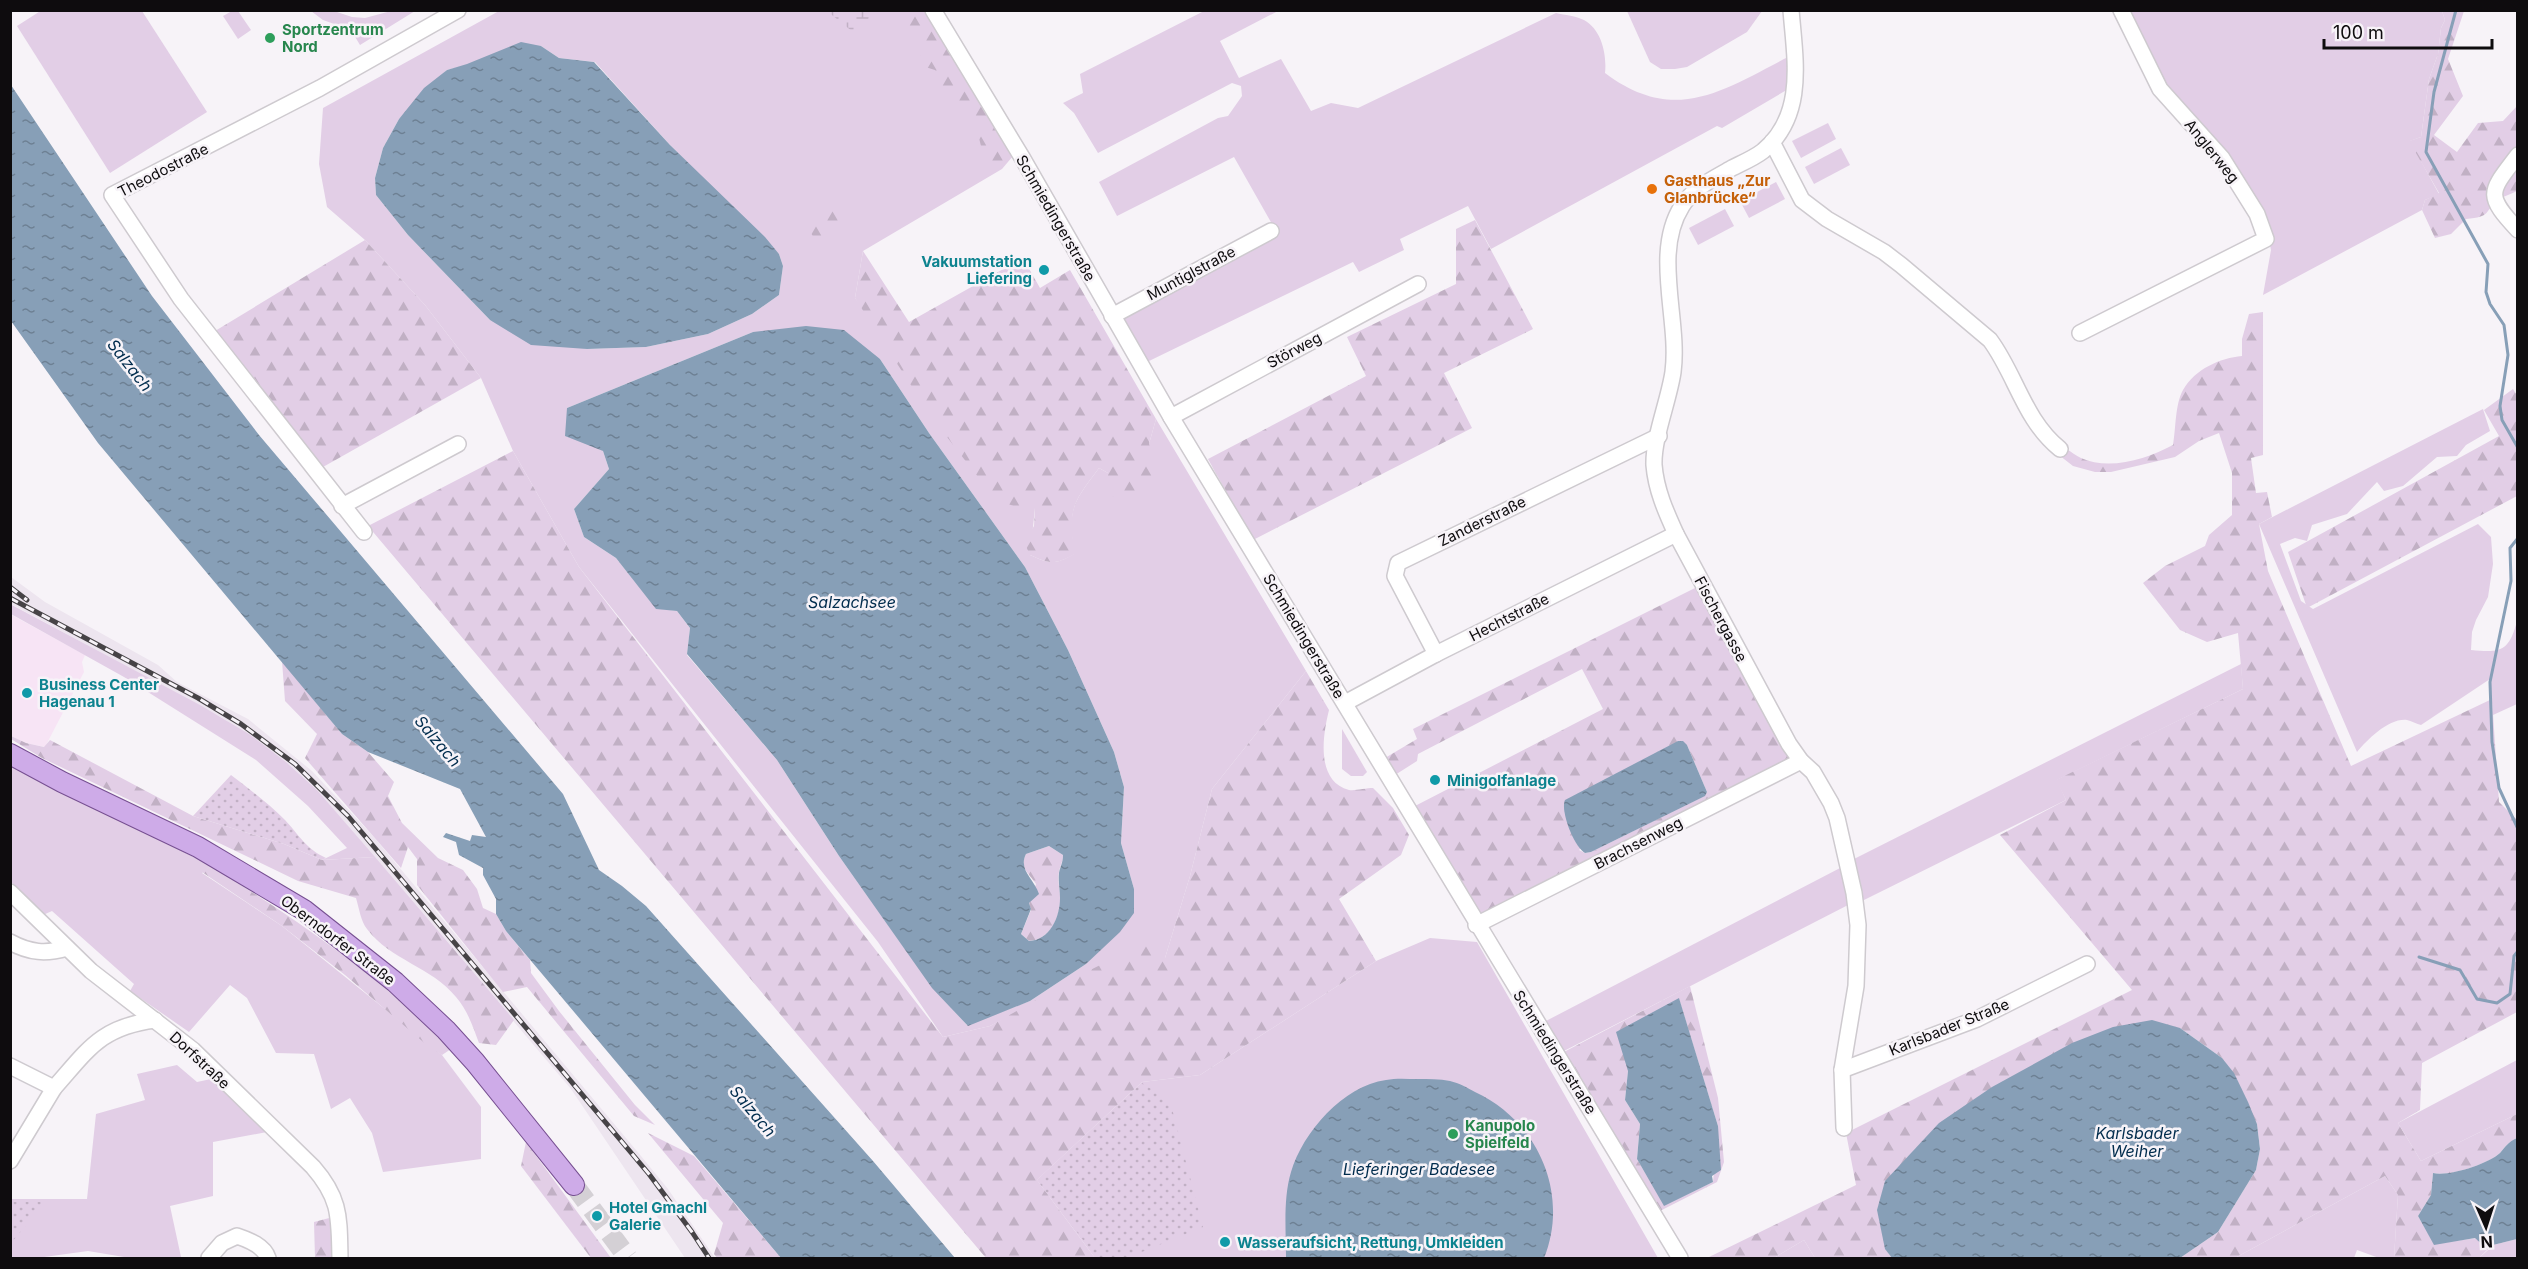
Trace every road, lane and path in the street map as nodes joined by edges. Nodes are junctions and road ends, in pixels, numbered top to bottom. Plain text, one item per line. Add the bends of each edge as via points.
1 (458, 10) edge
2 (933, 10) edge
3 (2121, 10) edge
4 (1792, 17) edge
5 (1772, 142) junction
6 (2517, 155) edge
7 (2517, 230) edge
8 (1271, 231) dead end
9 (1418, 284) dead end
10 (1112, 316) junction
11 (2080, 333) dead end
12 (1171, 417) junction
13 (1659, 436) junction
14 (458, 444) dead end
15 (2060, 449) dead end
16 (342, 506) junction
17 (364, 532) dead end
18 (1676, 534) junction
19 (1436, 654) junction
20 (1345, 703) junction
21 (10, 754) edge
22 (1801, 761) junction
23 (10, 891) edge
24 (1476, 925) junction
25 (10, 942) edge
26 (67, 948) junction
27 (2087, 964) dead end
28 (155, 1020) junction
29 (10, 1066) edge
30 (1842, 1070) junction
31 (54, 1088) junction
32 (1844, 1128) dead end
33 (10, 1161) edge
34 (574, 1185) tunnel mouth
35 (209, 1258) edge
36 (268, 1258) edge
37 (340, 1258) edge
38 (1680, 1258) edge

1 - 16 street, Theodostraße via 326,85 112,195 181,299
2 - 10 street, Schmiedingerstraße
3 - 11 street, Anglerweg via 2160,88 2228,167 2257,214 2266,239
4 - 5 street, Fischergasse via 1795,98 1789,118
5 - 13 street, Fischergasse via 1762,152 1697,189 1675,219 1669,254 1675,334 1673,372
5 - 15 street via 1802,200 1884,252 1985,335 1997,349 2029,413
6 - 7 street via 2501,176 2494,198
8 - 10 street, Muntiglstraße
9 - 12 street, Störweg
10 - 12 street, Schmiedingerstraße
12 - 20 street, Schmiedingerstraße
13 - 18 street, Fischergasse via 1654,462 1656,484
13 - 19 street, Zanderstraße via 1398,562 1395,576
14 - 16 street
16 - 17 street, Theodostraße
18 - 19 street, Hechtstraße
18 - 22 street, Fischergasse
19 - 20 street, Hechtstraße
20 - 24 street, Schmiedingerstraße
21 - 34 main road, Oberndorfer Straße via 198,847 304,910 395,982 446,1030
22 - 24 street, Brachsenweg
22 - 30 street, Fischergasse via 1813,772 1831,803 1854,893 1858,925 1856,986
23 - 26 street, Dorfstraße
24 - 38 street, Schmiedingerstraße
25 - 26 street via 42,953
26 - 28 street, Dorfstraße
27 - 30 street, Karlsbader Straße via 1977,1019
28 - 31 street via 100,1037
28 - 37 street, Dorfstraße via 193,1050 326,1182 337,1210
29 - 31 street
30 - 32 street, Fischergasse
31 - 33 street
35 - 36 street via 222,1243 237,1236 248,1239

